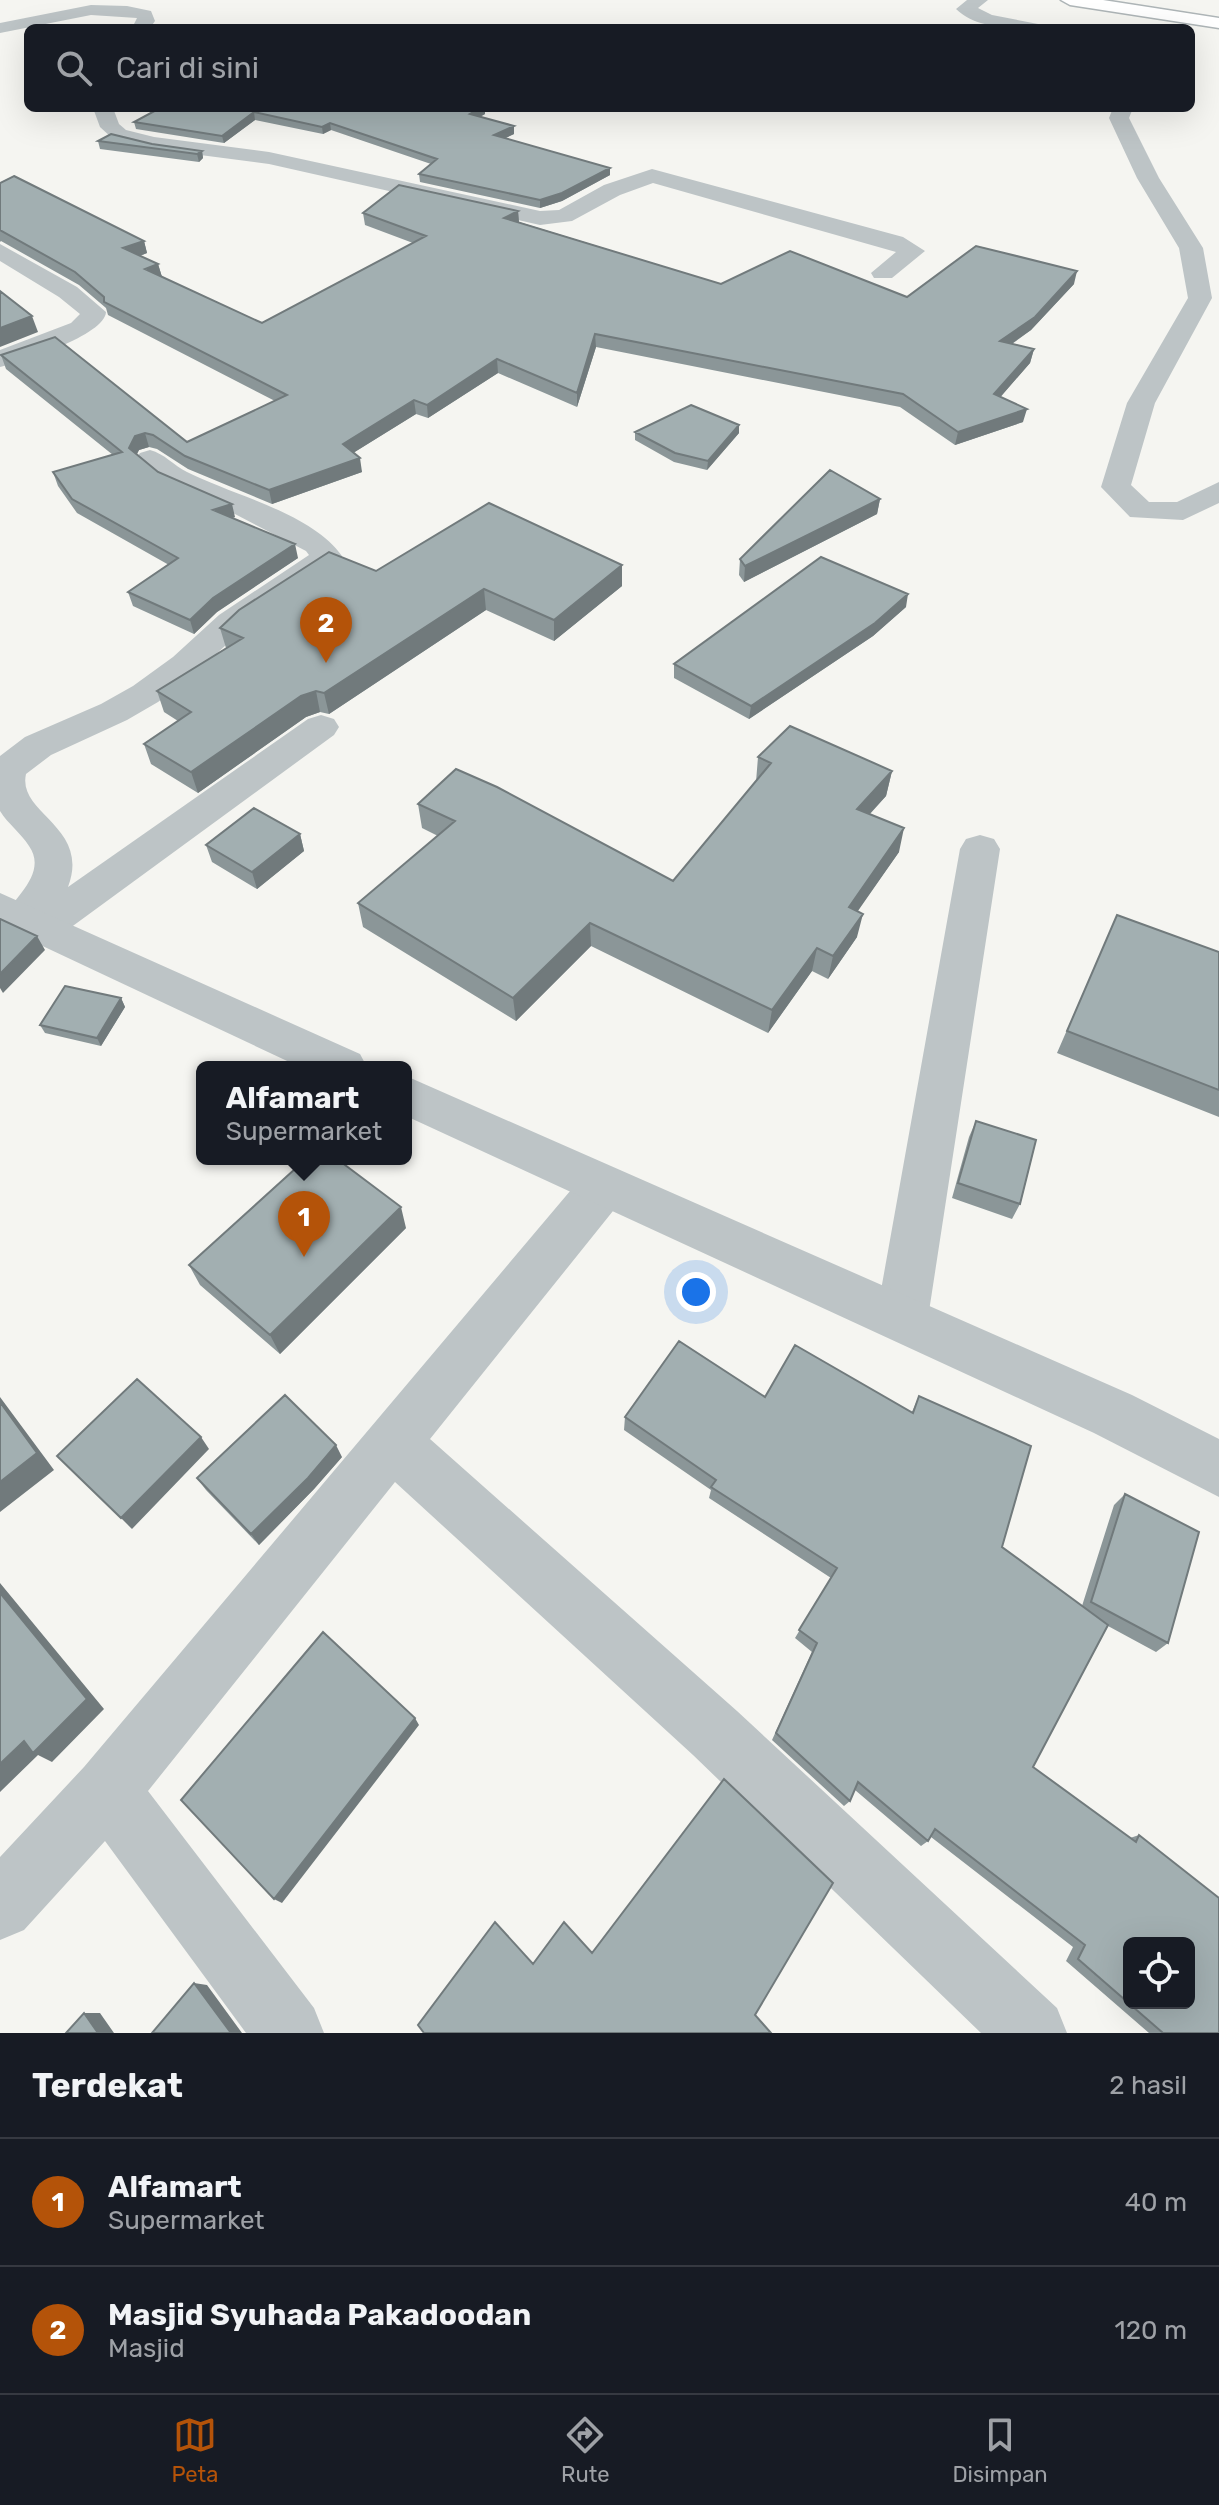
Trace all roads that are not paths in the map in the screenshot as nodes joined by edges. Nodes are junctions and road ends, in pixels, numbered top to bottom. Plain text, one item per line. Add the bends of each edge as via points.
1 (979, 0) edge
2 (1070, 0) edge
3 (1152, 0) edge
4 (1219, 10) edge
5 (1219, 23) edge
6 (144, 24) edge
7 (1012, 24) edge
8 (0, 28) edge
9 (104, 112) edge
10 (1121, 112) edge
11 (0, 251) edge
12 (883, 273) dead end
13 (0, 359) edge
14 (150, 459) dead end
15 (1219, 491) edge
16 (321, 727) dead end
17 (980, 849) dead end
18 (21, 918) edge
19 (331, 1061) edge
20 (412, 1098) edge
21 (604, 1186) junction
22 (902, 1318) junction
23 (392, 1442) junction
24 (1219, 1469) edge
25 (107, 1790) junction
26 (0, 1906) edge
27 (289, 2033) edge
28 (1032, 2033) edge

1 - 7 street via 965,9
2 - 5 highway
3 - 4 highway
6 - 8 street via 145,15 111,8
9 - 12 street via 110,127 134,139 269,158 540,218 564,216 652,176 913,251
10 - 15 street via 1119,118 1148,178 1191,248 1200,298 1141,403 1116,487 1141,511 1183,511
11 - 13 street via 93,312 80,328
14 - 18 street via 175,478 317,544 326,556 222,629 167,678 115,712 30,751 5,775 3,790 10,804 53,860 44,899
16 - 18 street
17 - 22 street
18 - 19 street
20 - 21 street
21 - 22 street
21 - 23 street
22 - 24 street via 1113,1414
23 - 25 street
23 - 28 street via 715,1733
25 - 26 street
25 - 27 street

